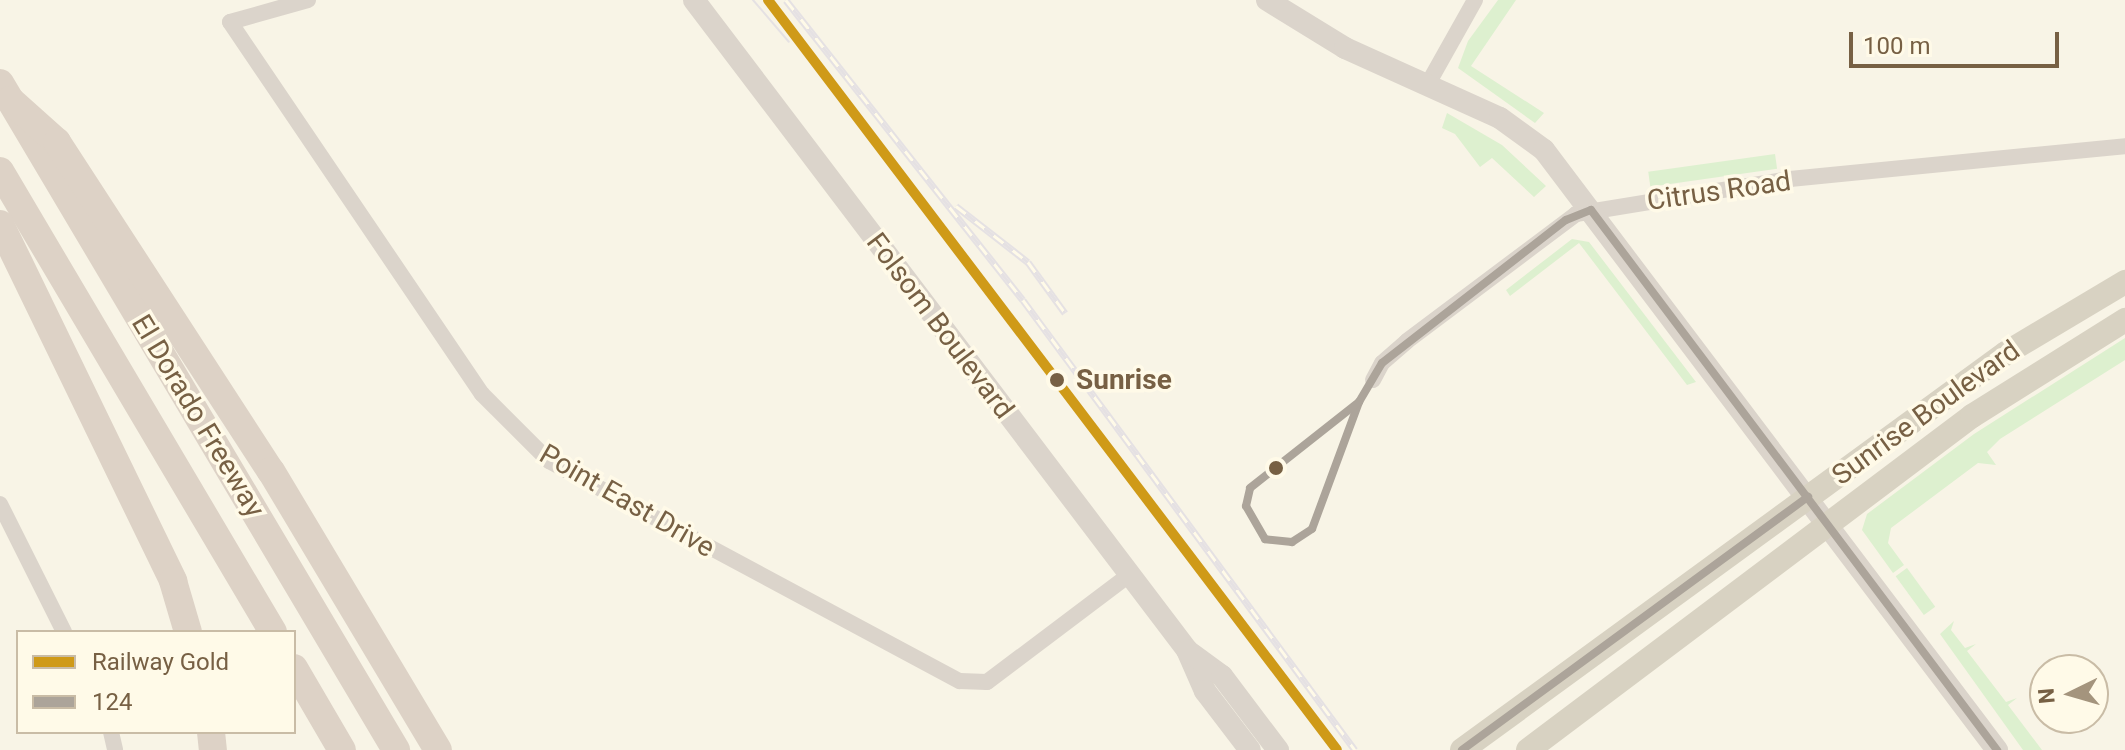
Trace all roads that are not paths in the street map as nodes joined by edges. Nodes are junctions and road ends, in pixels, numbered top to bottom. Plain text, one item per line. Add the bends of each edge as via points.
1 (308, 0) edge
2 (694, 0) edge
3 (1267, 0) edge
4 (1475, 0) edge
5 (1429, 82) junction
6 (5, 91) edge
7 (2125, 146) edge
8 (0, 171) edge
9 (1591, 210) junction
10 (0, 224) edge
11 (2125, 282) edge
12 (2125, 320) edge
13 (1373, 380) dead end
14 (1808, 497) junction
15 (0, 504) edge
16 (1828, 524) junction
17 (1129, 575) junction
18 (363, 625) junction
19 (63, 630) edge
20 (187, 630) edge
21 (272, 630) edge
22 (1187, 650) junction
23 (296, 671) edge
24 (342, 750) edge
25 (396, 750) edge
26 (438, 750) edge
27 (453, 750) edge
28 (1250, 750) edge
29 (1278, 750) edge
30 (1462, 750) edge
31 (1528, 750) edge
32 (1997, 750) edge

1 - 17 street, Point East Drive via 230,22 482,394 524,441 576,479 960,681 987,682
2 - 17 main road, Folsom Boulevard
3 - 5 main road via 1345,48
4 - 5 street
5 - 9 main road via 1530,138
6 - 18 highway via 57,142
6 - 25 highway, El Dorado Freeway
7 - 9 street, Citrus Road via 1790,179
8 - 21 highway, El Dorado Freeway
9 - 13 street, Citrus Road via 1568,219 1418,332 1382,363
9 - 14 main road
10 - 20 highway via 173,581
11 - 14 main road, Sunrise Boulevard via 2006,353
12 - 16 main road, Sunrise Boulevard via 1972,416
14 - 16 main road
14 - 30 main road, Sunrise Boulevard
15 - 19 street
16 - 31 main road, Sunrise Boulevard
16 - 32 main road
17 - 22 main road, Folsom Boulevard
18 - 26 highway
18 - 27 highway
22 - 28 main road, Folsom Boulevard via 1205,691
22 - 29 main road, Folsom Boulevard via 1222,676
23 - 24 highway

